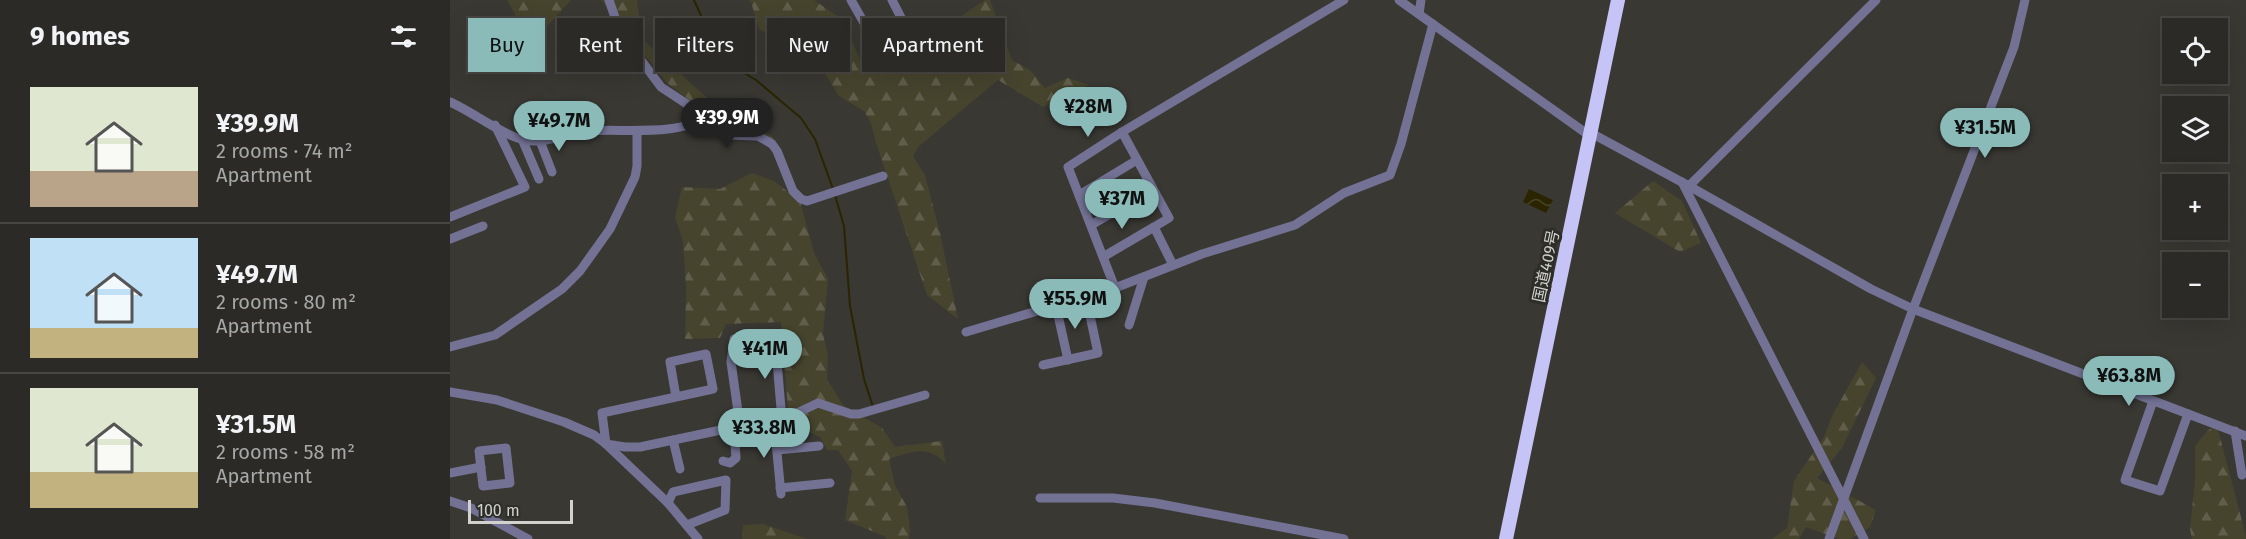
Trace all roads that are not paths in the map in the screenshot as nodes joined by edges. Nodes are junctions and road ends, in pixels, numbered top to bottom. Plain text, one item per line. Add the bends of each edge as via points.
1 (609, 0) edge
2 (851, 0) edge
3 (892, 0) edge
4 (1344, 0) edge
5 (1400, 0) edge
6 (1421, 0) edge
7 (1618, 0) edge
8 (1876, 0) edge
9 (2025, 0) edge
10 (1419, 14) junction
11 (1433, 24) junction
12 (450, 102) edge
13 (705, 116) junction
14 (495, 126) junction
15 (637, 131) junction
16 (1122, 132) junction
17 (1591, 134) junction
18 (522, 139) junction
19 (540, 141) junction
20 (1137, 160) junction
21 (552, 172) dead end
22 (884, 176) dead end
23 (539, 179) dead end
24 (1686, 184) junction
25 (1153, 189) junction
26 (1079, 195) junction
27 (450, 217) edge
28 (1090, 225) junction
29 (483, 226) dead end
30 (1154, 227) junction
31 (450, 239) edge
32 (1103, 256) junction
33 (1173, 265) junction
34 (1144, 277) junction
35 (1115, 288) junction
36 (1086, 297) junction
37 (1056, 306) junction
38 (1913, 309) junction
39 (1129, 325) dead end
40 (966, 332) dead end
41 (775, 338) dead end
42 (734, 339) dead end
43 (450, 347) edge
44 (1068, 360) junction
45 (1044, 365) dead end
46 (450, 392) edge
47 (925, 395) dead end
48 (676, 397) junction
49 (2153, 401) junction
50 (2187, 414) junction
51 (778, 421) junction
52 (736, 427) junction
53 (2235, 431) junction
54 (2246, 436) edge
55 (673, 440) junction
56 (606, 444) junction
57 (819, 446) dead end
58 (777, 450) junction
59 (723, 461) dead end
60 (481, 467) junction
61 (680, 469) dead end
62 (450, 473) edge
63 (2242, 475) dead end
64 (830, 483) dead end
65 (1040, 498) dead end
66 (450, 501) edge
67 (1845, 502) junction
68 (668, 503) junction
69 (687, 525) junction
70 (528, 539) edge
71 (698, 539) edge
72 (1344, 539) edge
73 (1506, 539) edge
74 (1829, 539) edge
75 (1864, 539) edge

1 - 13 street via 620,32 661,87
2 - 3 street via 884,58 914,43
4 - 16 street
5 - 10 street
6 - 10 street
7 - 17 highway, 国道409号
8 - 24 street
9 - 38 street via 2014,47
10 - 11 street
11 - 17 street
11 - 33 street via 1390,175 1344,193 1295,225
12 - 14 street
13 - 15 street via 697,124
13 - 22 street via 728,135 758,136 772,144 793,192 801,200
14 - 18 street
14 - 27 street via 525,187
15 - 19 street via 589,131
15 - 43 street via 635,177 609,229 580,271 562,289 495,335
16 - 20 street
16 - 26 street via 1068,167
17 - 24 street
17 - 73 highway, 国道409号
18 - 19 street
18 - 23 street
19 - 21 street
20 - 25 street
20 - 26 street
24 - 38 street via 1871,290
24 - 67 street via 1738,295
25 - 28 street
25 - 30 street via 1169,218
26 - 28 street
28 - 32 street
29 - 31 street
30 - 32 street
30 - 33 street
32 - 35 street
33 - 34 street
34 - 35 street
34 - 39 street
35 - 36 street
36 - 37 street
36 - 44 street via 1098,353
37 - 40 street
37 - 44 street
38 - 49 street
38 - 67 street
41 - 51 street
42 - 52 street via 731,362
44 - 45 street
46 - 56 street via 497,400 564,422
47 - 51 street via 851,414 818,403
48 - 48 street via 712,389 706,354 670,362
48 - 56 street via 602,413
49 - 50 street
49 - 50 street via 2125,480 2160,491
50 - 53 street
51 - 52 street
51 - 58 street
52 - 55 street
52 - 59 street via 736,458 730,463
53 - 54 street
53 - 63 street
55 - 56 street via 640,447
55 - 61 street
56 - 68 street
57 - 58 street
58 - 64 street via 780,491
60 - 60 street via 479,451 506,448 510,483 483,486
60 - 62 street
65 - 72 street via 1113,498 1155,503
66 - 70 street
67 - 74 street
67 - 75 street
68 - 69 street
68 - 69 street via 673,492 726,480 725,510
69 - 71 street

